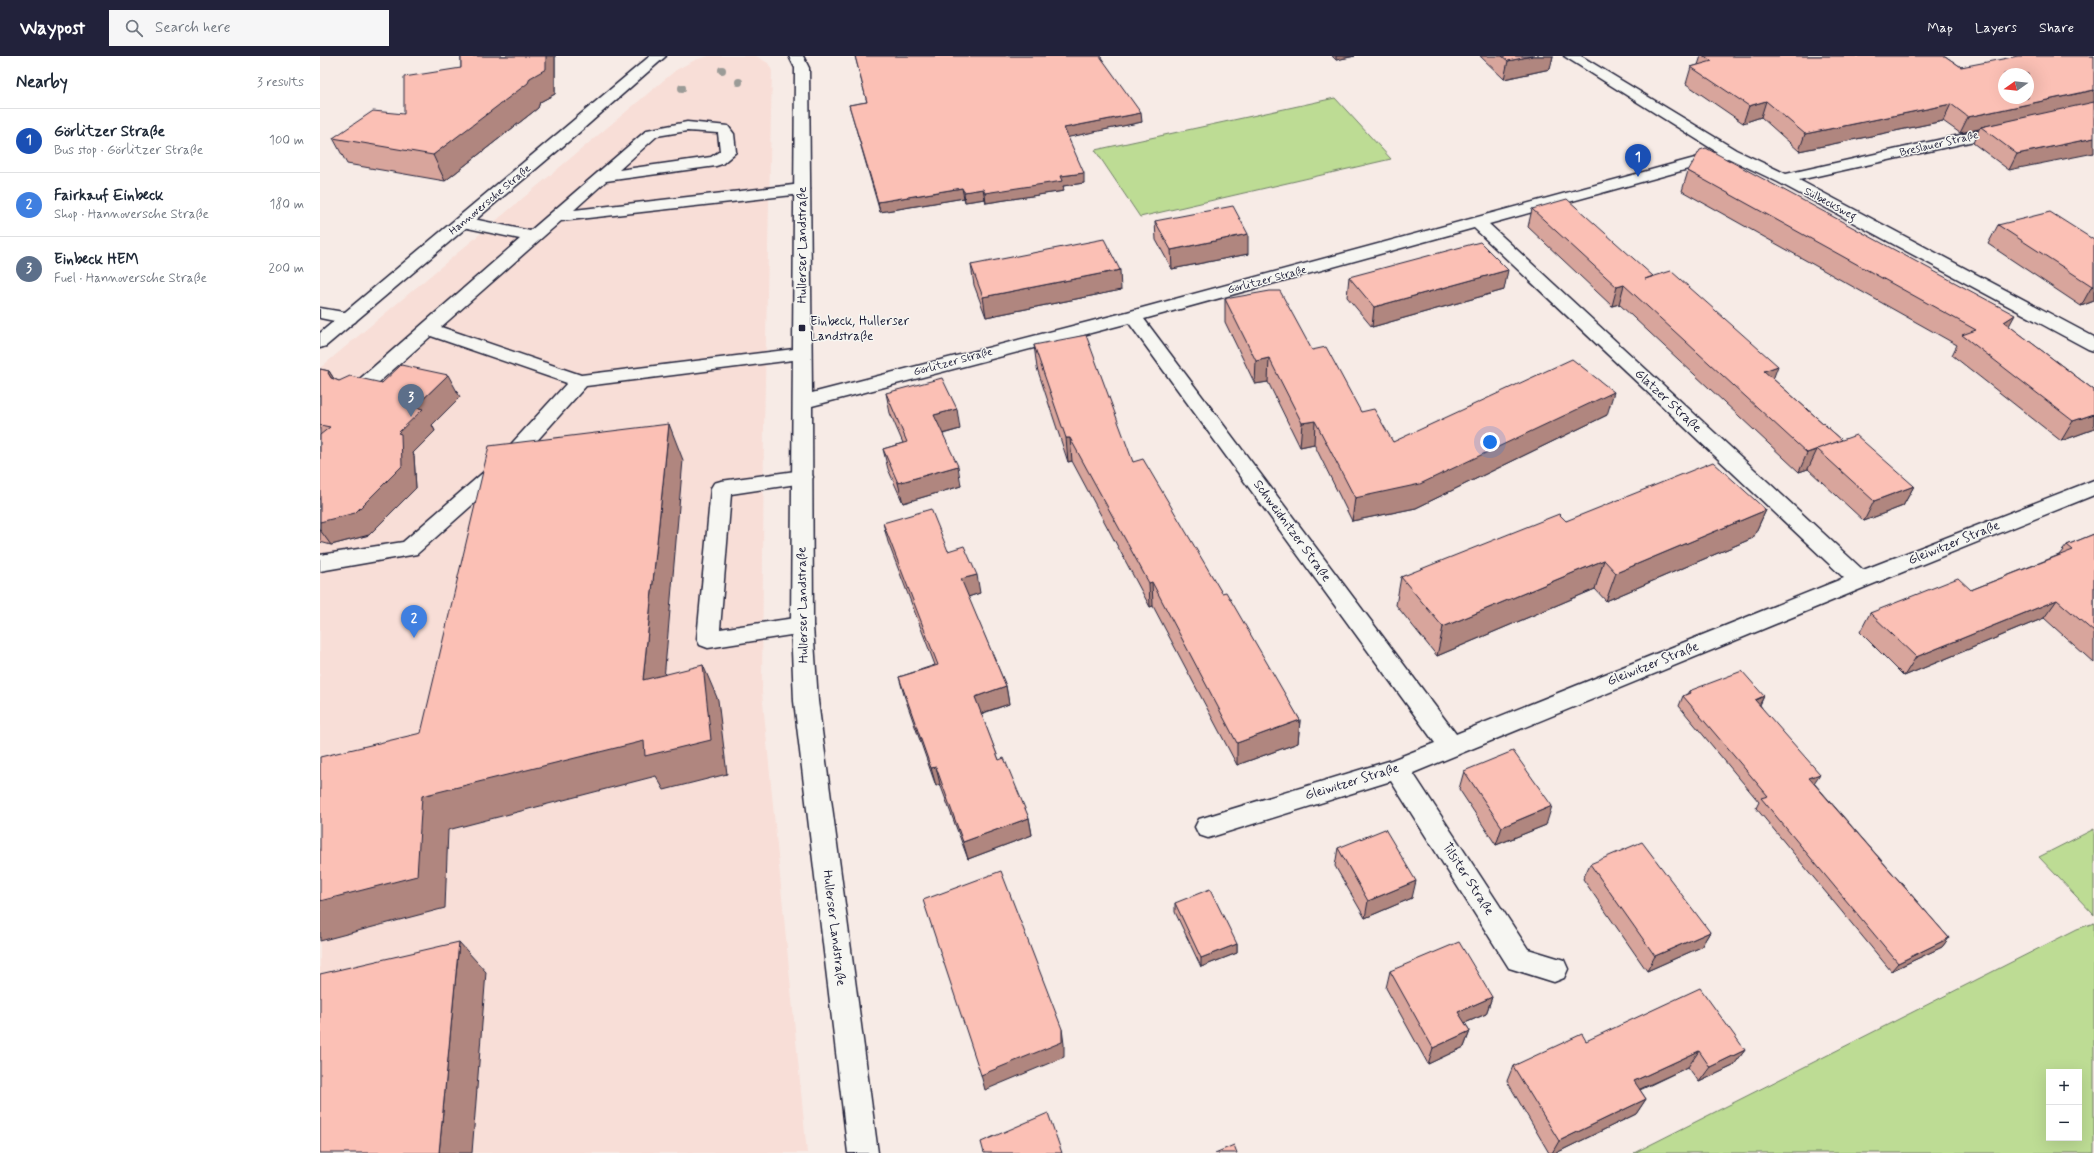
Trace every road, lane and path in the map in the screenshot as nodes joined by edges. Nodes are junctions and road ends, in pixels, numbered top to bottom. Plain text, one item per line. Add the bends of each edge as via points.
1 (659, 56) edge
2 (796, 56) edge
3 (1571, 56) edge
4 (2017, 127) edge
5 (1730, 153) junction
6 (602, 177) junction
7 (1784, 179) junction
8 (802, 189) junction
9 (555, 217) junction
10 (464, 222) junction
11 (1477, 222) junction
12 (533, 237) junction
13 (320, 313) edge
14 (1133, 316) junction
15 (349, 318) junction
16 (428, 329) junction
17 (320, 342) edge
18 (2094, 345) edge
19 (802, 354) junction
20 (580, 381) junction
21 (353, 395) edge
22 (802, 402) junction
23 (803, 477) junction
24 (2094, 487) edge
25 (320, 563) edge
26 (1860, 580) junction
27 (802, 626) junction
28 (1451, 746) junction
29 (1397, 769) junction
30 (1208, 827) dead end
31 (1554, 969) dead end
32 (863, 1153) edge

1 - 10 street, Hannoversche Straße
2 - 8 street, Hullerser Landstraße via 802,68
3 - 5 street, Sülbecksweg
4 - 7 street, Breslauer Straße
5 - 7 street, Sülbecksweg
5 - 11 street, Görlitzer Straße
6 - 6 street via 652,133 669,128 701,126 723,129 726,134 728,152 716,162
6 - 9 street
7 - 18 street, Sülbecksweg
8 - 9 street
8 - 19 street, Hullerser Landstraße
9 - 12 street
10 - 12 street
10 - 15 street, Hannoversche Straße
11 - 14 street, Görlitzer Straße
11 - 26 street, Glatzer Straße
12 - 16 street
13 - 15 street
14 - 22 street, Görlitzer Straße
14 - 28 street, Schweidnitzer Straße
15 - 17 street, Hannoversche Straße
16 - 20 street
16 - 21 street
19 - 20 street
19 - 22 street, Hullerser Landstraße
20 - 25 street via 500,469 409,549
22 - 23 street, Hullerser Landstraße
23 - 27 street, Hullerser Landstraße
23 - 27 street via 721,488 708,639
24 - 26 street, Gleiwitzer Straße
26 - 28 street, Gleiwitzer Straße
27 - 32 street, Hullerser Landstraße via 806,701
28 - 29 street, Gleiwitzer Straße
29 - 30 street, Gleiwitzer Straße
29 - 31 street, Tilsiter Straße via 1519,959

